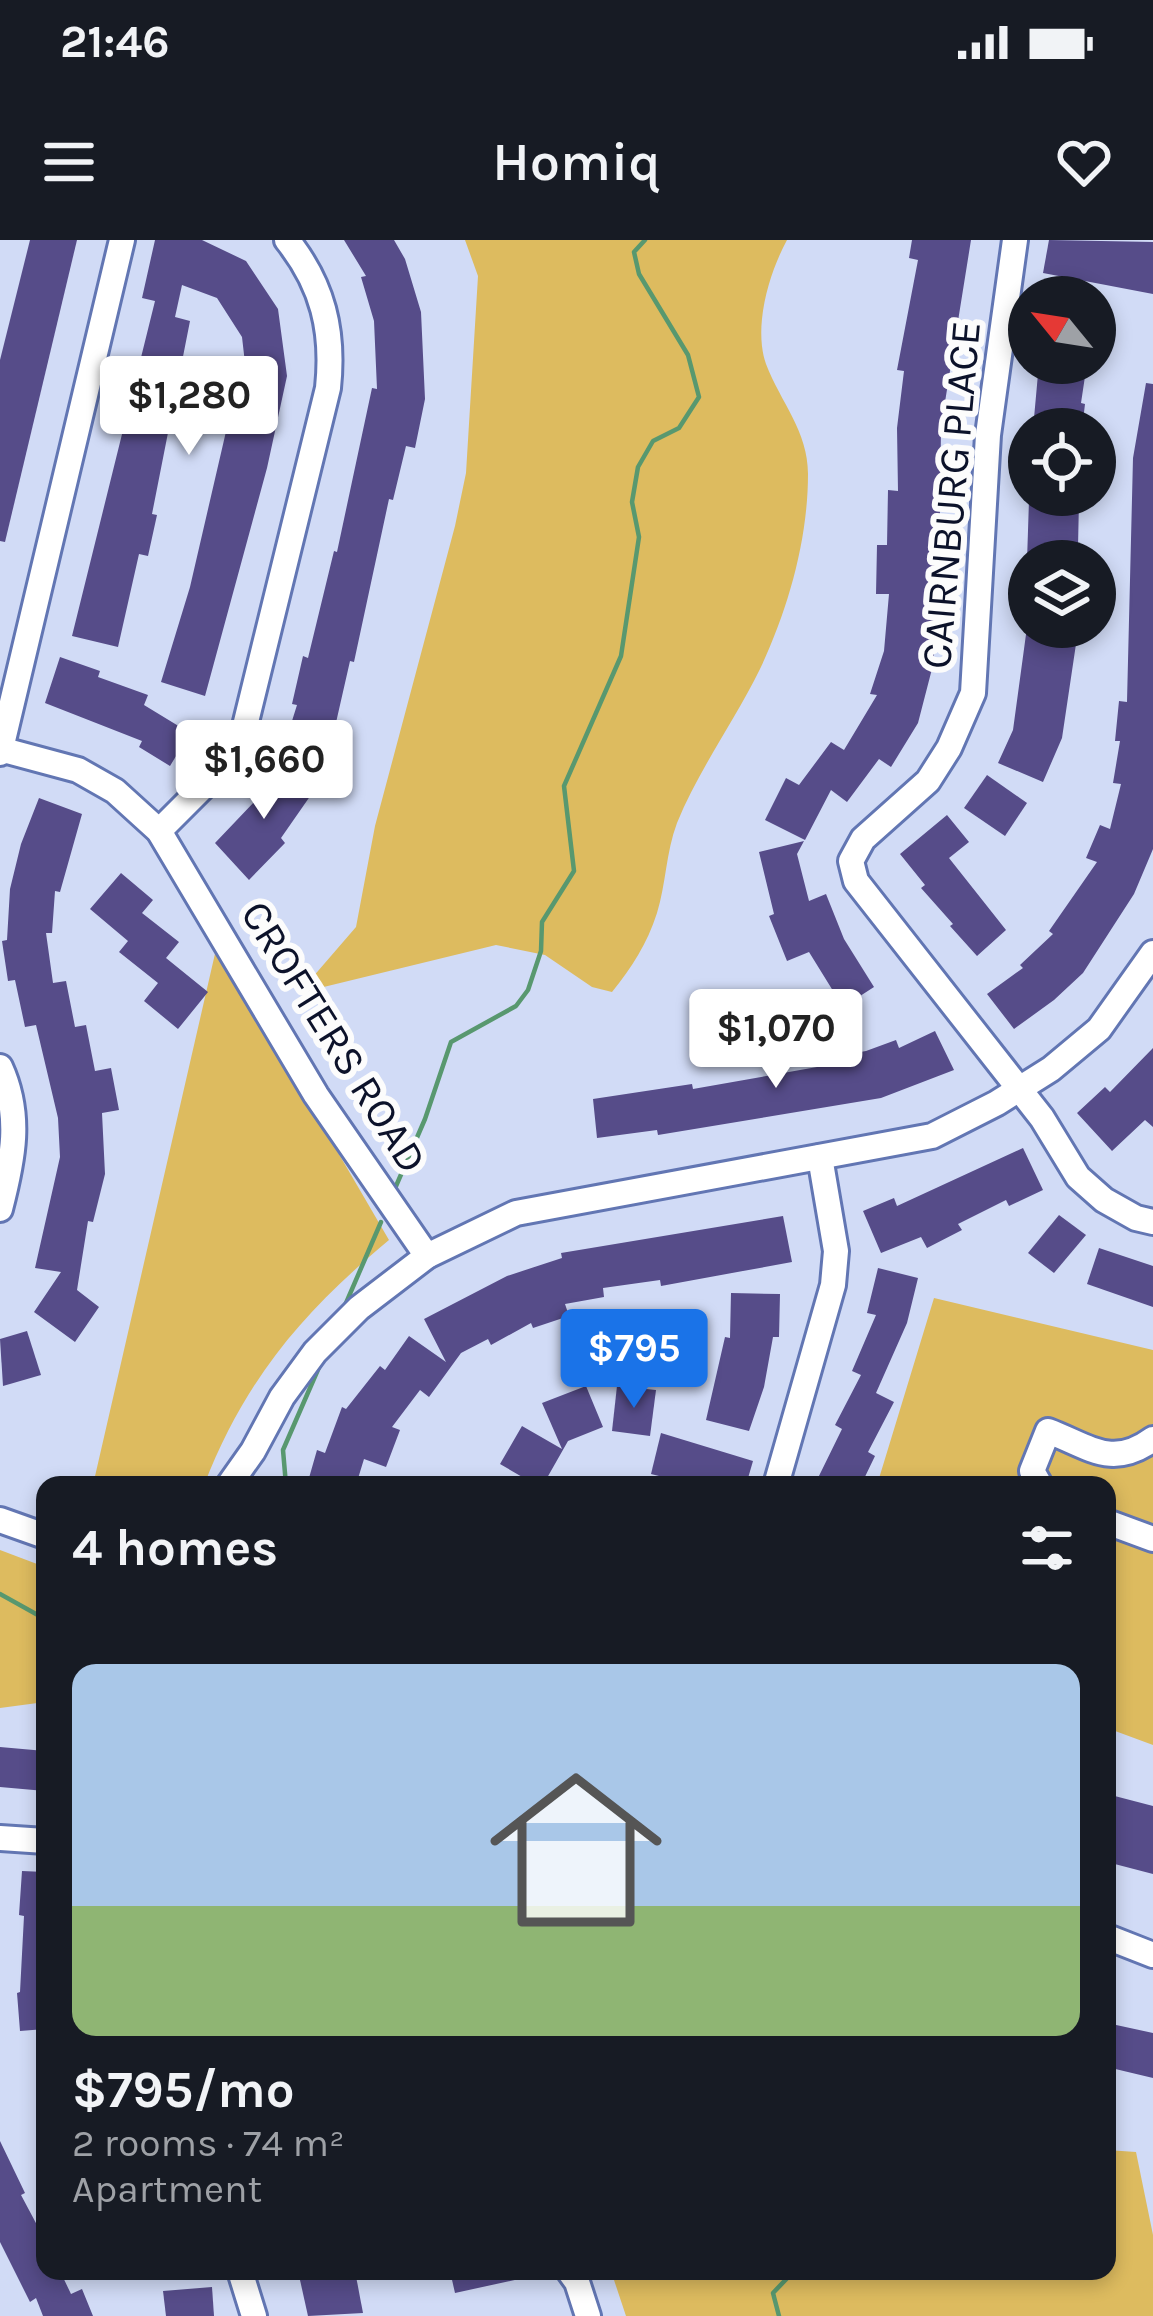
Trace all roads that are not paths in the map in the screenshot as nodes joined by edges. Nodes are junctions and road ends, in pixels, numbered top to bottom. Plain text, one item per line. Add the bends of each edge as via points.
1 (122, 240) edge
2 (287, 240) edge
3 (1015, 240) edge
4 (0, 751) edge
5 (160, 830) junction
6 (1153, 953) edge
7 (0, 1067) edge
8 (1018, 1090) junction
9 (820, 1157) junction
10 (0, 1209) edge
11 (1153, 1222) edge
12 (427, 1256) junction
13 (1153, 1439) edge
14 (253, 1451) junction
15 (235, 1476) edge
16 (252, 1476) edge
17 (779, 1476) edge
18 (1034, 1476) edge
19 (0, 1520) edge
20 (1116, 1526) edge
21 (36, 1533) edge
22 (1153, 1540) edge
23 (0, 1838) edge
24 (36, 1840) edge
25 (1116, 1941) edge
26 (1153, 1955) edge
27 (243, 2280) edge
28 (576, 2280) edge
29 (254, 2316) edge
30 (588, 2316) edge

1 - 4 street
2 - 5 street via 321,296 332,354 328,388 244,730 225,765
3 - 8 street, CAIRNBURG PLACE via 988,435 973,693 928,782 863,838 851,861 856,881
4 - 5 street, CROFTERS ROAD via 78,770
5 - 12 street, CROFTERS ROAD via 316,1095
6 - 8 street via 1099,1028
7 - 10 street via 15,1117
8 - 9 street via 932,1136
8 - 11 street via 1078,1177 1104,1200
9 - 12 street via 516,1214
9 - 17 street via 836,1251 833,1285
12 - 14 street via 315,1352
13 - 18 street via 1118,1457 1048,1431
14 - 15 street
14 - 16 street
19 - 21 street
20 - 22 street
23 - 24 street
25 - 26 street
27 - 29 street
28 - 30 street

